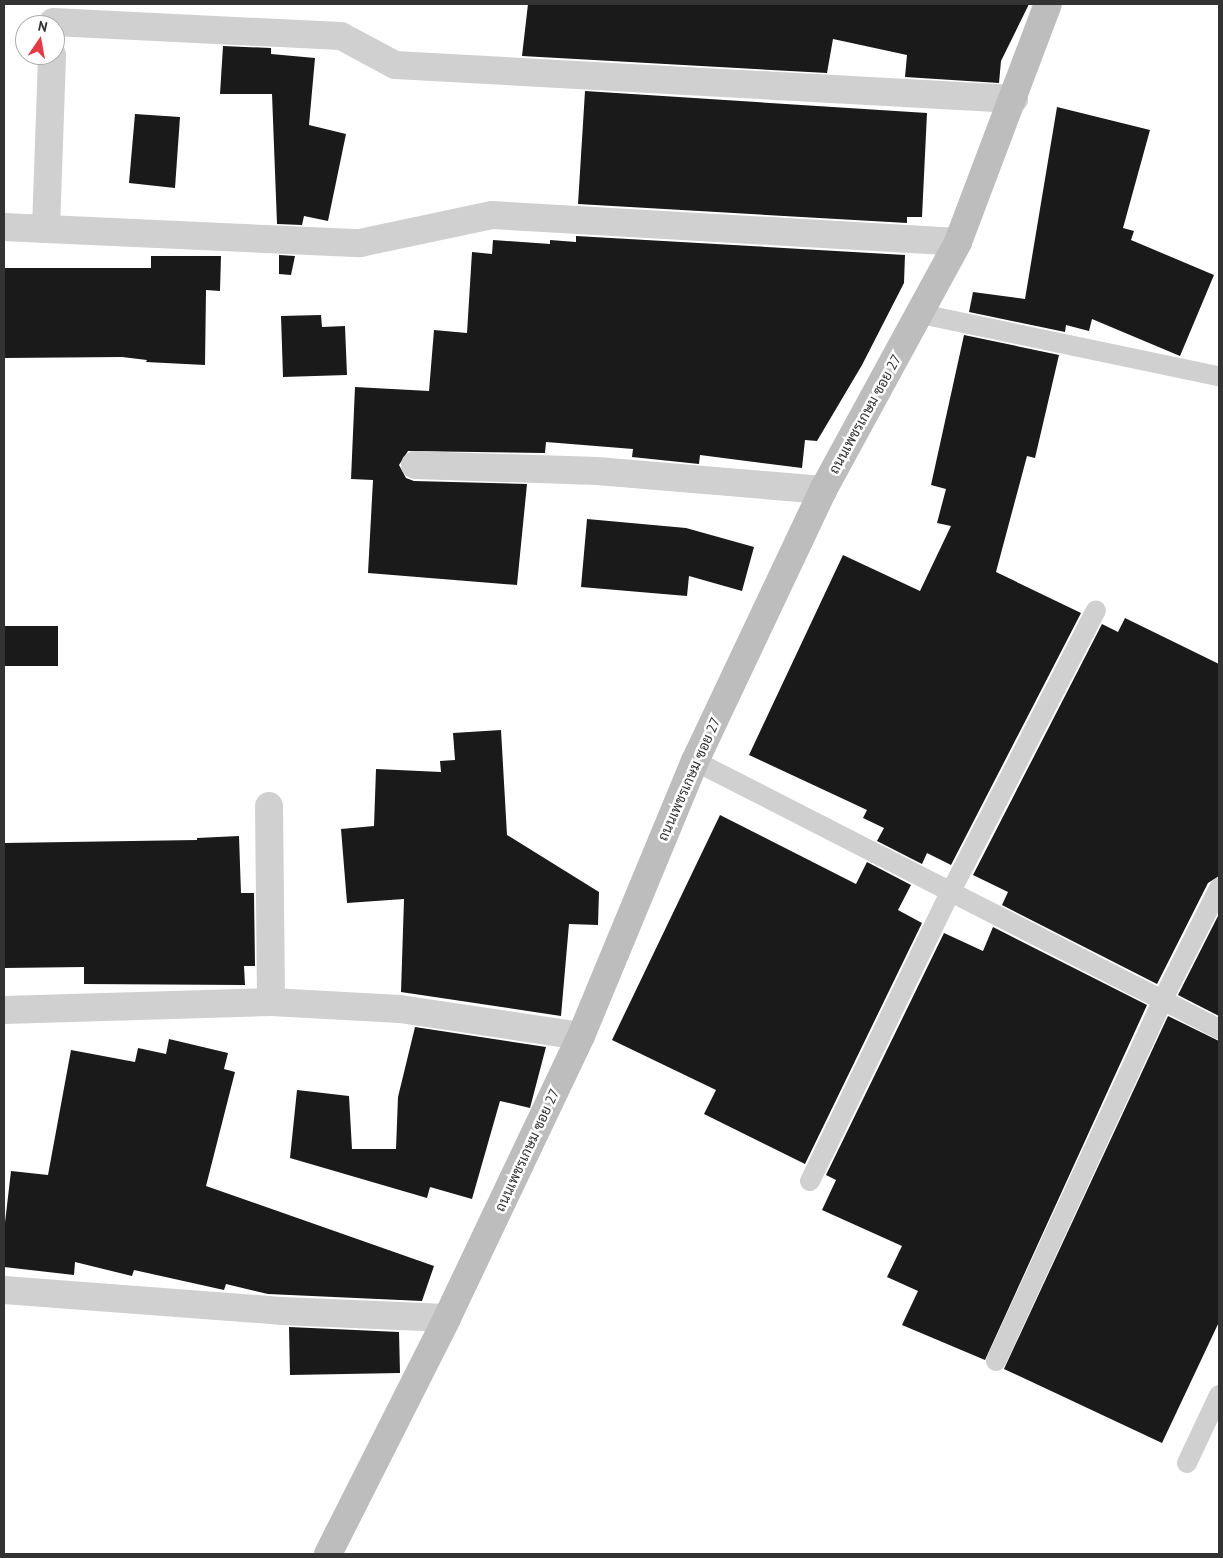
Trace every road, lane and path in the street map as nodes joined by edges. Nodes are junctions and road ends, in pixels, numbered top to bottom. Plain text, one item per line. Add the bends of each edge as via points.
1 (1048, 4) edge
2 (65, 18) edge
3 (52, 65) edge
4 (1014, 99) junction
5 (4, 228) edge
6 (46, 229) junction
7 (958, 242) junction
8 (921, 314) junction
9 (1219, 376) edge
10 (415, 465) dead end
11 (823, 490) junction
12 (1096, 610) dead end
13 (695, 761) junction
14 (269, 806) dead end
15 (1219, 888) edge
16 (950, 893) junction
17 (1162, 1001) junction
18 (271, 1002) junction
19 (4, 1010) edge
20 (1219, 1029) edge
21 (581, 1036) junction
22 (810, 1181) dead end
23 (4, 1290) edge
24 (447, 1318) junction
25 (996, 1361) dead end
26 (1219, 1395) edge
27 (1187, 1463) dead end
28 (328, 1554) edge

1 - 4 street, ถนนเพชรเกษม ซอย 27
2 - 4 street via 341,36 395,65
3 - 6 street
4 - 7 street, ถนนเพชรเกษม ซอย 27
5 - 6 street
6 - 7 street via 360,243 492,215
7 - 8 street, ถนนเพชรเกษม ซอย 27
8 - 9 lane
8 - 11 street, ถนนเพชรเกษม ซอย 27
10 - 11 street via 597,471
11 - 13 street, ถนนเพชรเกษม ซอย 27
12 - 16 lane
13 - 16 lane
13 - 21 street, ถนนเพชรเกษม ซอย 27
14 - 18 street
15 - 17 lane
16 - 17 lane
16 - 22 lane
17 - 20 lane
17 - 25 lane
18 - 19 street
18 - 21 street via 400,1009
21 - 24 street, ถนนเพชรเกษม ซอย 27
23 - 24 street via 281,1311
24 - 28 street, ถนนเพชรเกษม ซอย 27
26 - 27 lane

